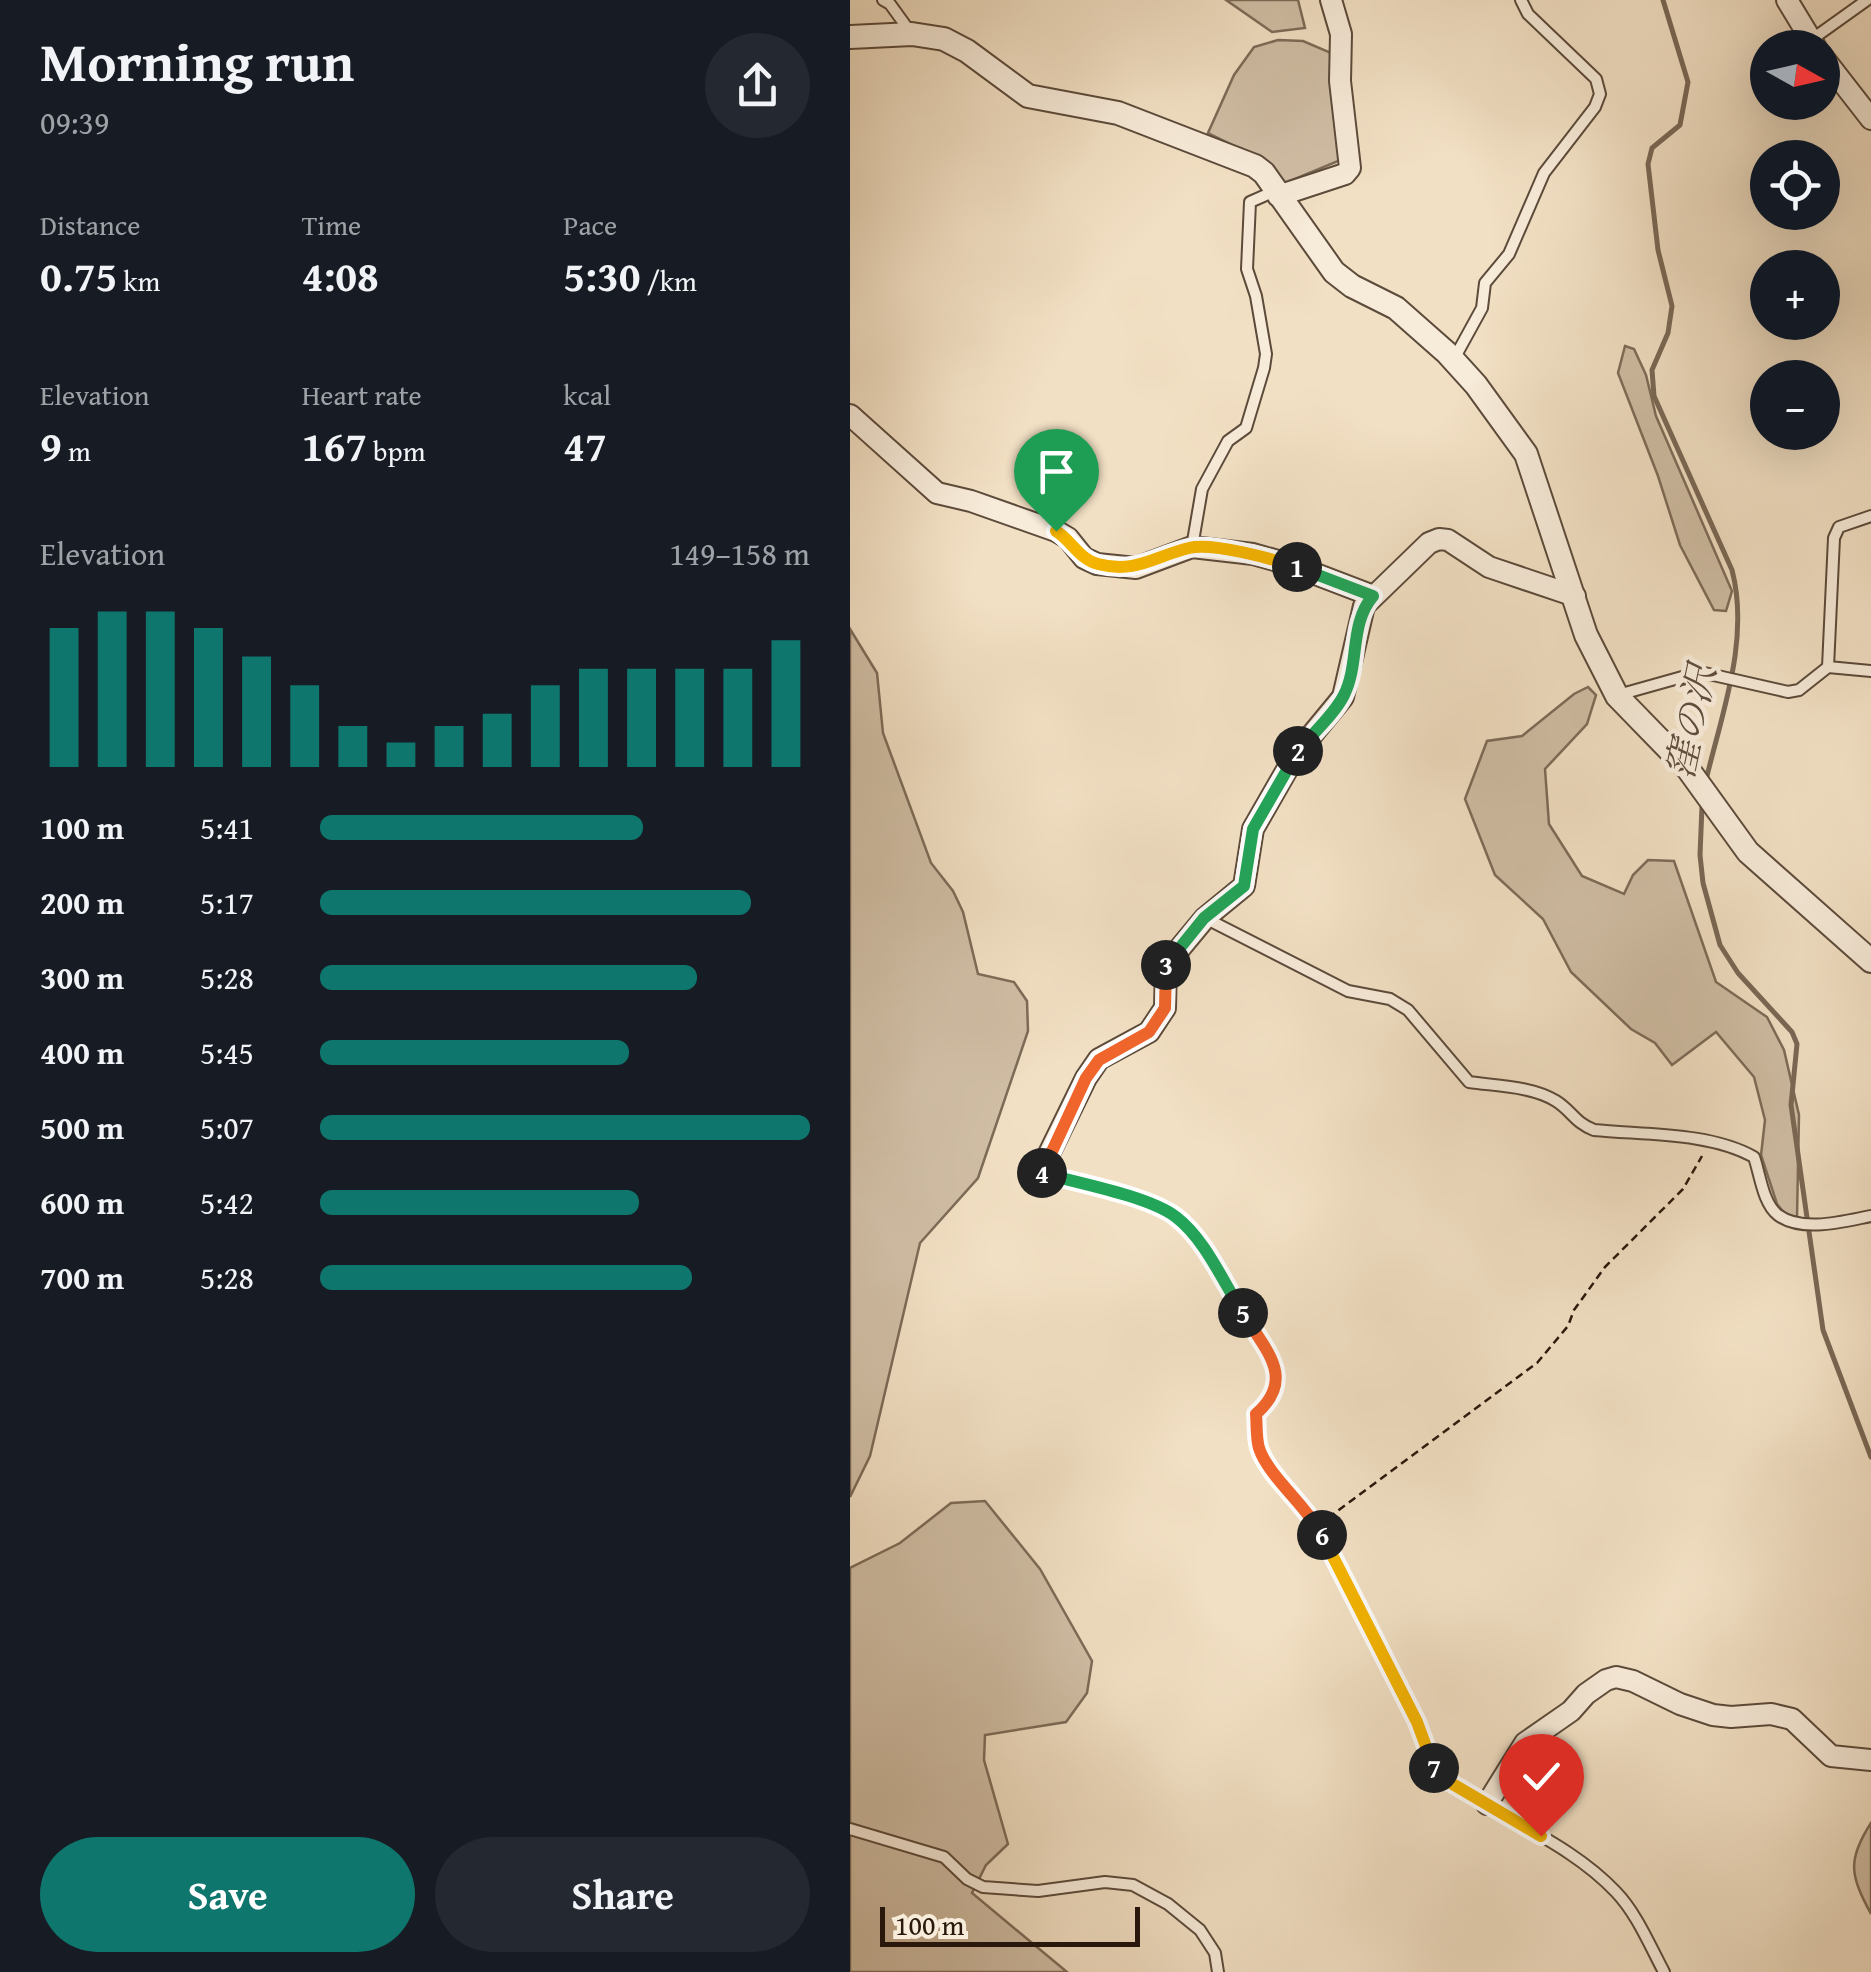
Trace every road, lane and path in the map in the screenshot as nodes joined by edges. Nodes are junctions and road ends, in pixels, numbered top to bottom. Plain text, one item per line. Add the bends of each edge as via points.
1 (883, 0) edge
2 (1332, 0) edge
3 (1522, 0) edge
4 (1787, 0) edge
5 (1867, 0) edge
6 (1805, 30) edge
7 (1835, 30) edge
8 (912, 34) junction
9 (850, 37) edge
10 (1840, 79) edge
11 (1871, 119) edge
12 (1276, 193) junction
13 (1453, 360) junction
14 (850, 415) edge
15 (1871, 516) edge
16 (1192, 547) junction
17 (1373, 596) junction
18 (1575, 596) junction
19 (1828, 667) junction
20 (1871, 672) edge
21 (1617, 696) junction
22 (1204, 918) junction
23 (1871, 962) edge
24 (1710, 1142) junction
25 (1040, 1172) joint
26 (1871, 1216) edge
27 (1317, 1526) junction
28 (1871, 1760) edge
29 (1487, 1804) junction
30 (850, 1829) edge
31 (1218, 1972) edge
32 (1664, 1972) edge

1 - 8 lane
2 - 12 street via 1341,34 1350,168
3 - 13 lane via 1528,14 1596,79 1600,94 1544,173
4 - 6 street
5 - 7 lane
8 - 9 street
8 - 12 street via 966,50 1028,96 1118,113 1255,166
10 - 11 street
12 - 13 street via 1334,272 1396,308
12 - 16 lane via 1250,202 1247,269 1264,368 1246,428 1228,441 1202,488
13 - 18 street via 1526,454
14 - 16 street via 937,493 1056,531 1097,564 1136,568
15 - 19 lane via 1839,527 1834,538
16 - 17 street via 1253,554
17 - 18 street via 1439,539 1489,567
17 - 22 street via 1359,620 1343,697 1296,754 1253,829 1244,886
18 - 21 street
19 - 20 lane
19 - 21 lane via 1788,692 1689,673
21 - 23 street via 1688,769 1748,852
22 - 24 lane via 1348,991 1390,999 1408,1010 1469,1082 1538,1093 1594,1130
22 - 25 street via 1166,965 1165,1008 1149,1032 1099,1060
24 - 26 lane via 1754,1158 1779,1216 1824,1224
24 - 27 path via 1683,1189 1605,1267 1537,1362
25 - 27 lane via 1161,1207 1199,1242 1278,1376 1276,1391 1256,1414 1259,1447
27 - 29 lane via 1436,1771
28 - 29 street via 1831,1756 1792,1719 1714,1715 1616,1677 1525,1743
29 - 32 lane via 1616,1892
30 - 31 lane via 944,1857 983,1886 1038,1891 1133,1885 1200,1930

